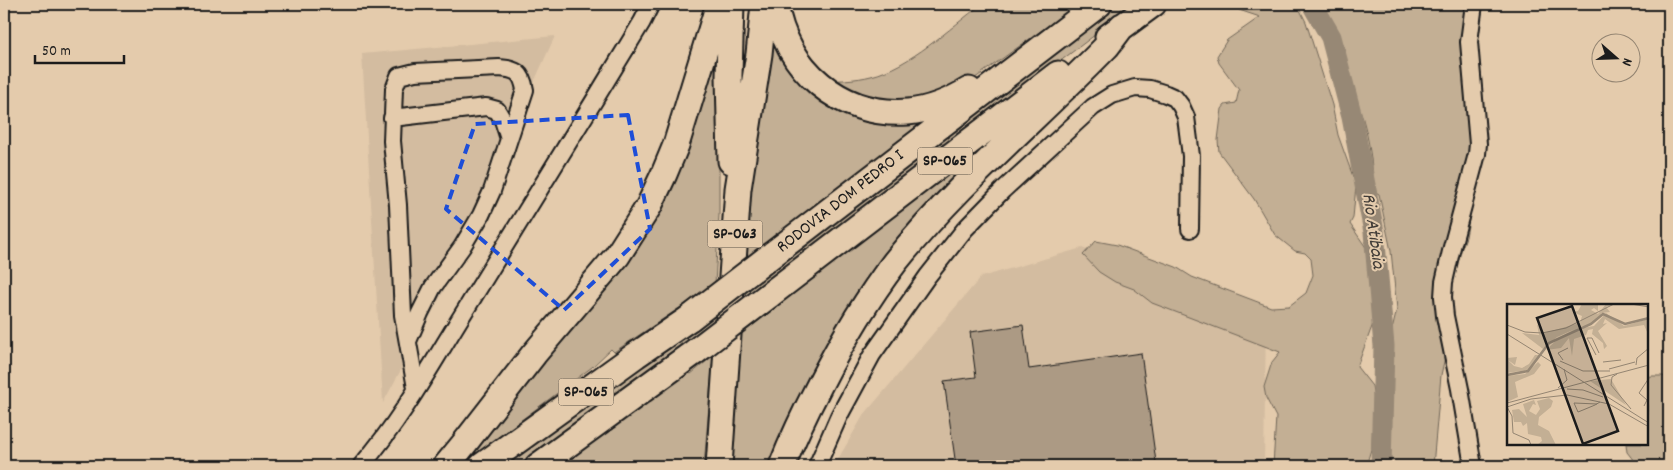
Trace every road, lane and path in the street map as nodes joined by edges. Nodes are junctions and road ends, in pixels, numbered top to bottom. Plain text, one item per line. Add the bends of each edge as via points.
1 (652, 4) edge
2 (719, 4) edge
3 (731, 4) edge
4 (764, 4) edge
5 (775, 4) edge
6 (1099, 4) edge
7 (1153, 4) edge
8 (1474, 4) edge
9 (1122, 26) junction
10 (1000, 79) junction
11 (392, 118) junction
12 (509, 139) junction
13 (1190, 229) dead end
14 (408, 341) junction
15 (416, 388) junction
16 (361, 466) edge
17 (446, 466) edge
18 (482, 466) edge
19 (538, 466) edge
20 (712, 466) edge
21 (719, 466) edge
22 (782, 466) edge
23 (817, 466) edge
24 (1473, 466) edge

1 - 15 street
2 - 17 highway via 676,145 641,219 616,256
3 - 20 highway, SP-063 via 730,203
4 - 21 highway, SP-063 via 738,189
5 - 10 highway via 784,36 802,66 822,87 854,104 886,112 909,112 941,104 978,85
6 - 10 highway, RODOVIA DOM PEDRO I / SP-065
7 - 9 highway, RODOVIA DOM PEDRO I / SP-065
8 - 24 street via 1469,42 1478,154 1450,256 1443,297
9 - 19 highway, RODOVIA DOM PEDRO I / SP-065, bridge via 696,351
9 - 22 highway via 1102,52 977,173 896,261 835,354
10 - 18 highway, RODOVIA DOM PEDRO I / SP-065, bridge via 690,318
11 - 12 street via 486,107 497,110
11 - 12 street via 395,84 397,78 404,74 508,69 520,75 525,90
11 - 14 street via 403,315
12 - 14 street via 481,215 434,287
13 - 23 street via 1191,156 1186,116 1181,106 1175,98 1150,89 1135,88 1112,95 1093,107 965,229 872,355
14 - 15 street
15 - 16 street

